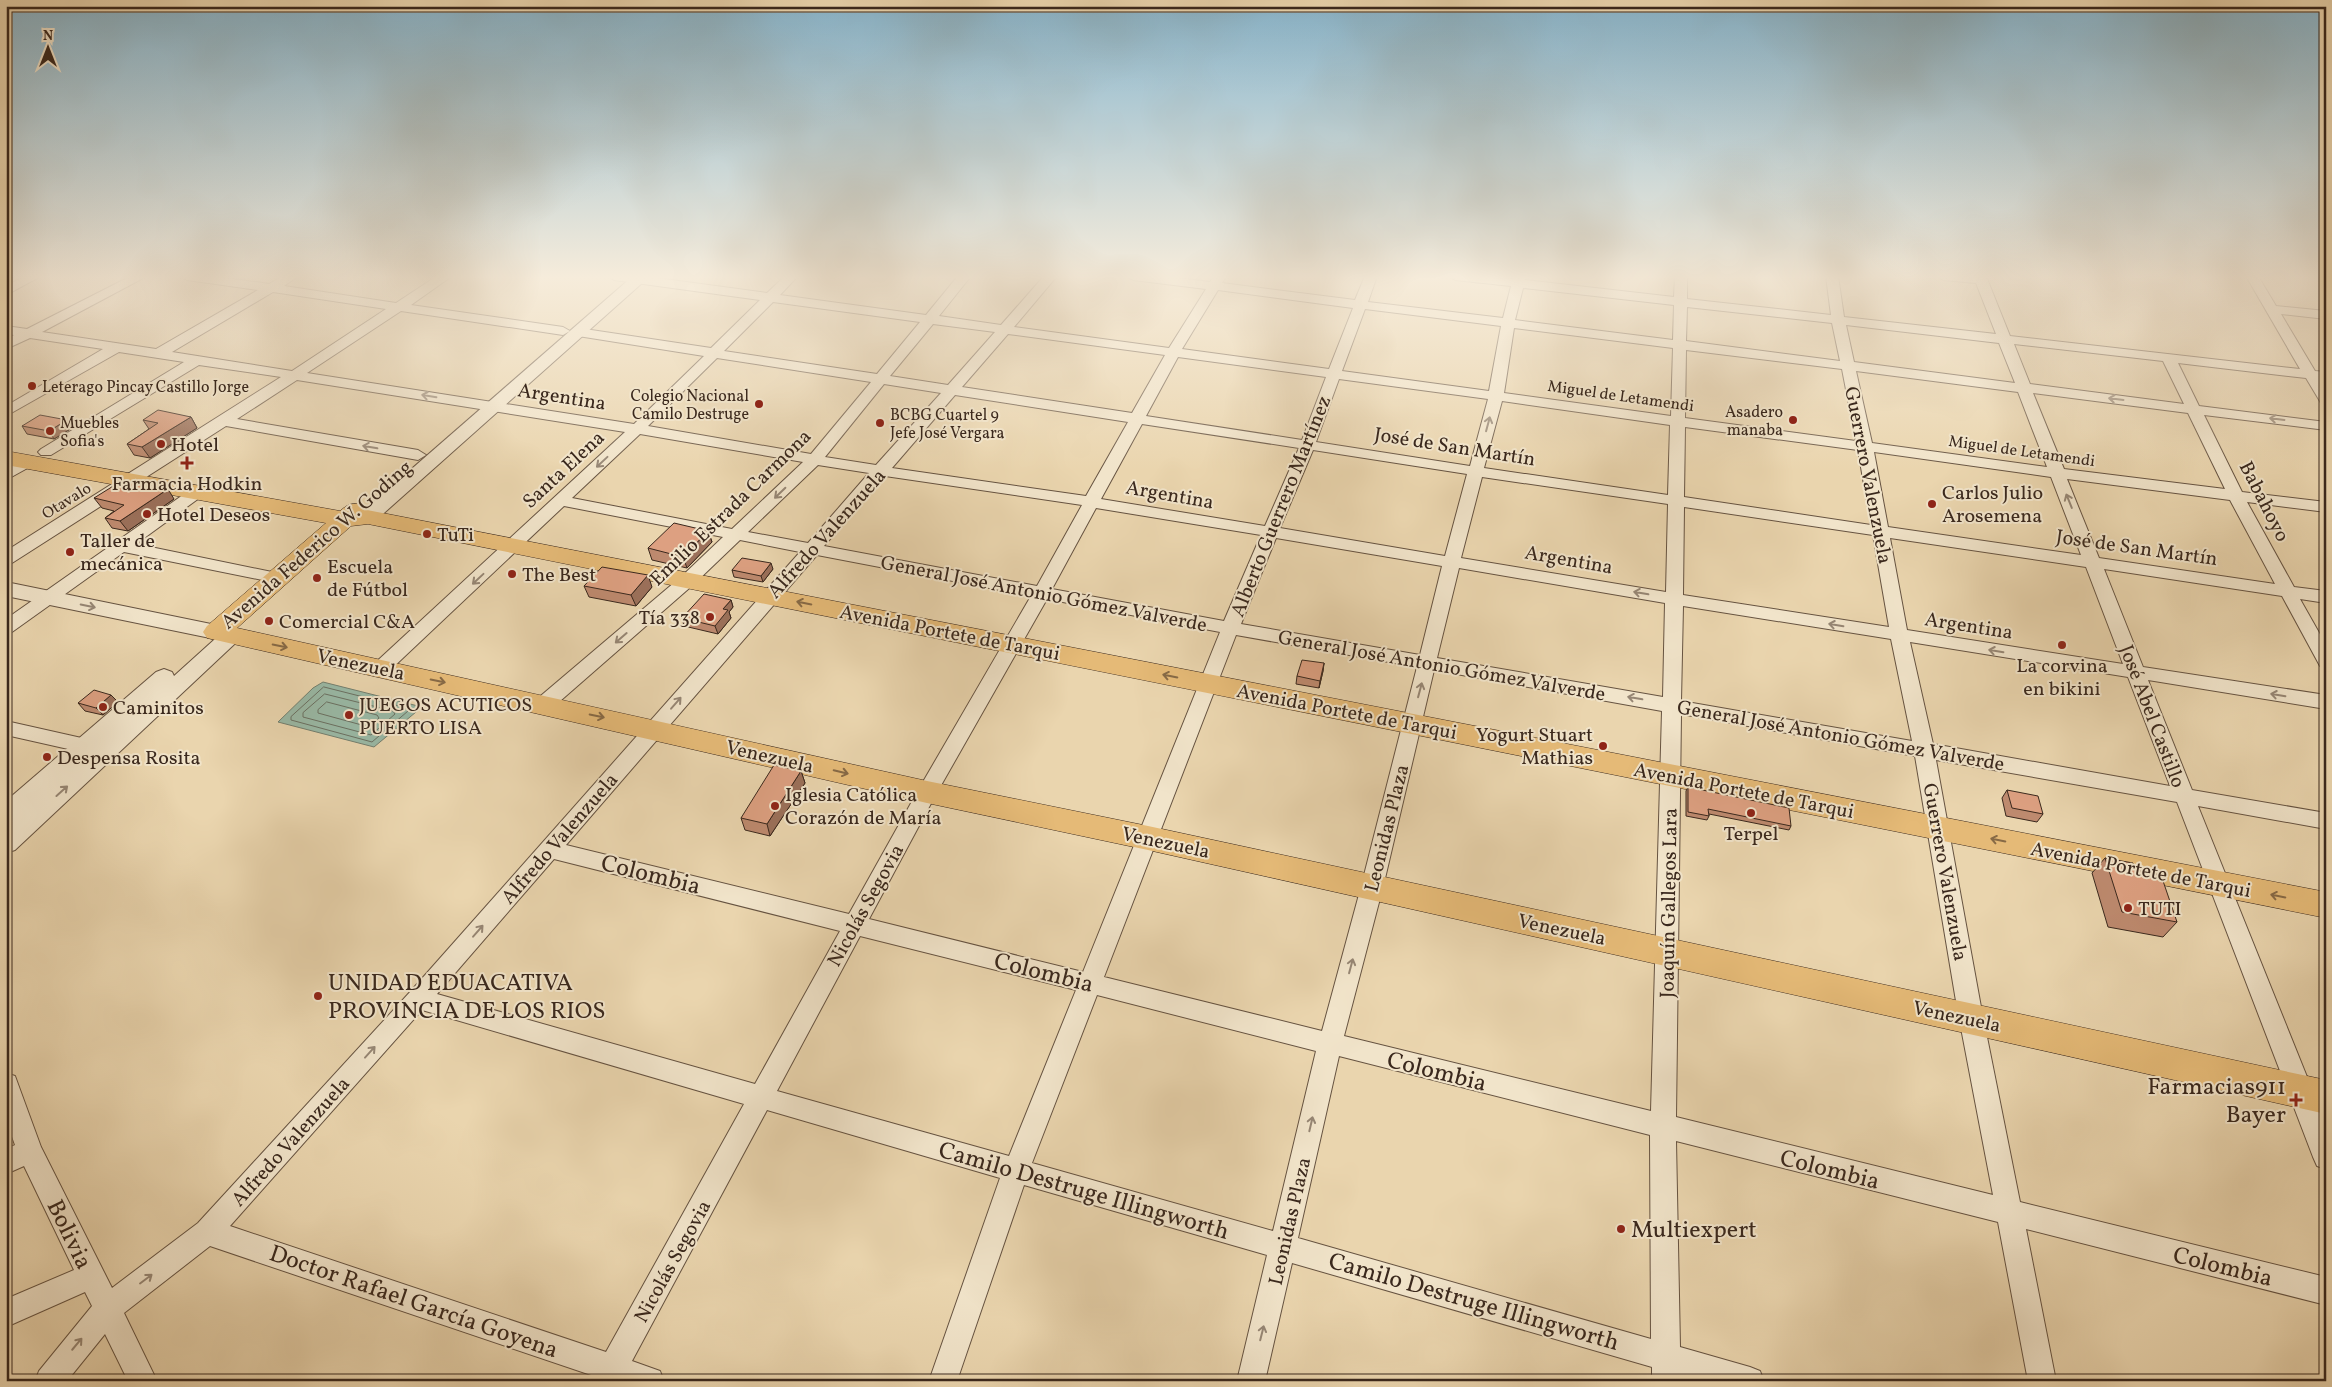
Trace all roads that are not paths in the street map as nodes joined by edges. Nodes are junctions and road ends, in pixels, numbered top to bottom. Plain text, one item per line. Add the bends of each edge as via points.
1 (75, 341) edge
2 (181, 341) edge
3 (346, 341) edge
4 (560, 341) edge
5 (634, 341) edge
6 (726, 341) edge
7 (910, 341) edge
8 (996, 341) edge
9 (1099, 341) edge
10 (1180, 341) edge
11 (1346, 341) edge
12 (1505, 341) edge
13 (1646, 341) edge
14 (1679, 341) edge
15 (1843, 341) edge
16 (2005, 341) edge
17 (2018, 341) edge
18 (2290, 341) edge
19 (1679, 345) junction
20 (117, 347) junction
21 (1174, 351) junction
22 (713, 353) junction
23 (158, 354) junction
24 (2169, 359) junction
25 (197, 360) junction
26 (1848, 365) junction
27 (1334, 373) junction
28 (2309, 374) junction
29 (293, 375) junction
30 (2326, 376) edge
31 (878, 379) junction
32 (2024, 387) junction
33 (951, 390) junction
34 (1496, 395) junction
35 (2326, 400) edge
36 (484, 405) junction
37 (2195, 409) junction
38 (6, 412) edge
39 (1139, 418) junction
40 (1678, 420) junction
41 (224, 422) junction
42 (2326, 426) edge
43 (637, 429) junction
44 (6, 444) edge
45 (1308, 444) junction
46 (1865, 446) junction
47 (418, 455) junction
48 (27, 457) edge
49 (815, 459) junction
50 (882, 471) junction
51 (1476, 471) junction
52 (2058, 473) junction
53 (6, 475) edge
54 (138, 476) junction
55 (196, 493) junction
56 (2236, 496) junction
57 (560, 501) junction
58 (1676, 501) junction
59 (1092, 502) junction
60 (2326, 507) edge
61 (356, 515) junction
62 (1881, 531) junction
63 (1270, 532) junction
64 (738, 535) junction
65 (121, 546) junction
66 (514, 546) junction
67 (814, 549) junction
68 (6, 559) edge
69 (1452, 561) junction
70 (2093, 562) junction
71 (277, 578) junction
72 (688, 580) junction
73 (6, 589) edge
74 (2288, 591) junction
75 (1042, 592) junction
76 (770, 596) junction
77 (2326, 597) edge
78 (49, 598) junction
79 (1674, 599) junction
80 (6, 628) edge
81 (1230, 628) junction
82 (224, 634) junction
83 (1898, 635) junction
84 (1012, 644) junction
85 (2326, 662) edge
86 (1428, 663) junction
87 (381, 668) junction
88 (2137, 673) junction
89 (1208, 683) junction
90 (2326, 702) edge
91 (544, 704) junction
92 (1672, 705) junction
93 (1411, 724) junction
94 (6, 728) edge
95 (653, 728) junction
96 (86, 746) junction
97 (1924, 750) junction
98 (1671, 775) junction
99 (927, 792) junction
100 (2183, 796) junction
101 (13, 819) edge
102 (2326, 822) edge
103 (1939, 828) junction
104 (1148, 838) junction
105 (6, 843) edge
106 (549, 849) junction
107 (2220, 884) junction
108 (1372, 887) junction
109 (2326, 905) edge
110 (854, 925) junction
111 (1667, 952) junction
112 (1090, 984) junction
113 (418, 998) junction
114 (1973, 1019) junction
115 (1330, 1044) junction
116 (6, 1084) edge
117 (2313, 1094) edge
118 (761, 1097) junction
119 (1664, 1127) junction
120 (30, 1151) junction
121 (2326, 1157) edge
122 (6, 1162) edge
123 (1016, 1170) junction
124 (2008, 1214) junction
125 (208, 1232) junction
126 (1283, 1247) junction
127 (91, 1276) junction
128 (2326, 1291) edge
129 (107, 1309) junction
130 (6, 1313) edge
131 (1666, 1369) edge
132 (610, 1374) edge
133 (49, 1381) edge
134 (142, 1381) edge
135 (650, 1381) edge
136 (943, 1381) edge
137 (1251, 1381) edge
138 (1750, 1381) edge
139 (2042, 1381) edge

1 - 20 street, Argentina
2 - 23 street
3 - 29 street, Otavalo
4 - 36 street, Avenida Federico W. Goding
5 - 22 street, José de San Martín
6 - 22 street, Santa Elena
7 - 31 street, Emilio Estrada Carmona
8 - 33 street, Alfredo Valenzuela
9 - 21 street, Miguel de Letamendi
10 - 21 street, Nicolás Segovia
11 - 27 street, Alberto Guerrero Martínez
12 - 34 street, Leonidas Plaza
13 - 19 street
14 - 19 street, Joaquín Gallegos Lara
15 - 26 street, Guerrero Valenzuela
16 - 32 street, José Abel Castillo
17 - 24 street
18 - 28 street
19 - 26 street
19 - 40 street, Joaquín Gallegos Lara
20 - 23 street, Argentina
20 - 38 street
21 - 27 street, Miguel de Letamendi
21 - 39 street, Nicolás Segovia
22 - 31 street, José de San Martín
22 - 43 street, Santa Elena
23 - 25 street, Argentina
24 - 28 street
24 - 37 street, Babahoyo
25 - 29 street, Argentina
25 - 48 street
26 - 32 street
26 - 46 street, Guerrero Valenzuela
27 - 34 street, Miguel de Letamendi
27 - 45 street, Alberto Guerrero Martínez
28 - 30 street
28 - 35 street
36 -> 29 street, Argentina
29 - 41 street, Otavalo
31 - 33 street, José de San Martín
31 - 49 street, Emilio Estrada Carmona
37 -> 32 street
32 - 52 street, José Abel Castillo
33 - 39 street, José de San Martín
33 - 50 street, Alfredo Valenzuela
34 - 40 street, Miguel de Letamendi
51 -> 34 street, Leonidas Plaza
36 - 43 street, Argentina
36 - 47 street, Avenida Federico W. Goding
36 - 61 street, Avenida Federico W. Goding
42 -> 37 street
37 - 56 street, Babahoyo
39 - 45 street, José de San Martín
39 - 59 street, Nicolás Segovia
40 - 46 street, Miguel de Letamendi
40 - 58 street, Joaquín Gallegos Lara
47 -> 41 street
41 - 54 street, Otavalo
43 - 49 street, Argentina
43 -> 57 street, Santa Elena
44 - 48 main road, Avenida Portete de Tarqui
45 - 51 street, José de San Martín
45 - 63 street, Alberto Guerrero Martínez
46 - 52 street, Miguel de Letamendi
46 - 62 street, Guerrero Valenzuela
47 - 61 street, Avenida Federico W. Goding
48 - 53 street
48 - 54 main road, Avenida Portete de Tarqui
49 - 50 street, Argentina
49 -> 64 street, Emilio Estrada Carmona
50 - 59 street, Argentina
50 - 67 street, Alfredo Valenzuela
51 - 58 street, José de San Martín
51 - 69 street, Leonidas Plaza
52 - 56 street, Miguel de Letamendi
70 -> 52 street, José Abel Castillo
54 - 55 main road, Avenida Portete de Tarqui
54 - 61 main road, Avenida Portete de Tarqui
54 - 68 street, Otavalo
55 - 61 main road, Avenida Portete de Tarqui
55 - 65 street
56 - 60 street, Miguel de Letamendi
56 - 74 street, Babahoyo
57 - 64 street, General José Antonio Gómez Valverde
57 - 66 street, Santa Elena
58 - 62 street, José de San Martín
58 - 79 street, Joaquín Gallegos Lara
59 - 63 street, Argentina
59 - 75 street, Nicolás Segovia
61 - 66 main road, Avenida Portete de Tarqui
61 - 71 main road, Avenida Federico W. Goding
61 - 82 main road, Avenida Federico W. Goding
62 - 70 street, José de San Martín
62 - 83 street, Guerrero Valenzuela
63 - 69 street, Argentina
63 - 81 street, Alberto Guerrero Martínez
64 - 67 street, General José Antonio Gómez Valverde
64 - 72 street, Emilio Estrada Carmona
65 - 71 street
65 - 78 street
66 - 72 main road, Avenida Portete de Tarqui
66 -> 87 street, Santa Elena
67 - 75 street, General José Antonio Gómez Valverde
67 - 76 street, Alfredo Valenzuela
79 -> 69 street, Argentina
69 - 86 street, Leonidas Plaza
70 - 74 street, José de San Martín
70 - 88 street, José Abel Castillo
71 - 82 main road, Avenida Federico W. Goding
72 - 76 main road, Avenida Portete de Tarqui
72 -> 91 street, Emilio Estrada Carmona
73 - 78 street, Venezuela
74 - 77 street, José de San Martín
74 - 85 street, Babahoyo
75 - 81 street, General José Antonio Gómez Valverde
75 - 84 street, Nicolás Segovia
84 -> 76 main road, Avenida Portete de Tarqui
95 -> 76 street, Alfredo Valenzuela
78 - 80 street
78 -> 82 street, Venezuela
83 -> 79 street, Argentina
79 - 92 street, Joaquín Gallegos Lara
81 - 86 street, General José Antonio Gómez Valverde
81 - 89 street, Alberto Guerrero Martínez
82 -> 87 main road, Venezuela
82 - 96 street, Avenida Federico W. Goding
101 -> 82 street, Avenida Federico W. Goding
88 -> 83 street, Argentina
83 - 97 street, Guerrero Valenzuela
89 -> 84 main road, Avenida Portete de Tarqui
84 - 99 street, Nicolás Segovia
92 -> 86 street, General José Antonio Gómez Valverde
93 -> 86 street, Leonidas Plaza
87 -> 91 main road, Venezuela
90 -> 88 street, Argentina
88 - 100 street, José Abel Castillo
89 - 93 main road, Avenida Portete de Tarqui
89 - 104 street, Alberto Guerrero Martínez
91 -> 95 main road, Venezuela
92 - 97 street, General José Antonio Gómez Valverde
92 - 98 street, Joaquín Gallegos Lara
93 - 98 main road, Avenida Portete de Tarqui
93 - 108 street, Leonidas Plaza
94 - 96 street
95 -> 99 main road, Venezuela
95 - 106 street, Alfredo Valenzuela
96 - 101 street, Avenida Federico W. Goding
97 - 100 street, General José Antonio Gómez Valverde
97 - 103 street, Guerrero Valenzuela
98 - 103 main road, Avenida Portete de Tarqui
98 - 111 street, Joaquín Gallegos Lara
99 - 104 main road, Venezuela
99 - 110 street, Nicolás Segovia
100 - 102 street, General José Antonio Gómez Valverde
100 - 107 street, José Abel Castillo
101 - 105 street, Avenida Federico W. Goding
107 -> 103 main road, Avenida Portete de Tarqui
103 - 114 street, Guerrero Valenzuela
104 - 108 main road, Venezuela
104 - 112 street, Alberto Guerrero Martínez
106 - 110 street, Colombia
113 -> 106 street, Alfredo Valenzuela
109 -> 107 main road, Avenida Portete de Tarqui
107 - 117 street, José Abel Castillo
108 - 111 main road, Venezuela
115 -> 108 street, Leonidas Plaza
110 - 112 street, Colombia
110 - 118 street, Nicolás Segovia
111 - 114 main road, Venezuela
111 - 119 street, Joaquín Gallegos Lara
112 - 115 street, Colombia
112 - 123 street, Alberto Guerrero Martínez
113 - 118 street, Camilo Destruge Illingworth
125 -> 113 street, Alfredo Valenzuela
114 - 117 main road, Venezuela
114 - 124 street, Guerrero Valenzuela
115 - 119 street, Colombia
126 -> 115 street, Leonidas Plaza
116 - 120 street, Bolivia
117 - 121 street, José Abel Castillo
118 - 123 street, Camilo Destruge Illingworth
118 - 132 street, Nicolás Segovia
119 - 124 street, Colombia
119 - 131 street, Joaquín Gallegos Lara
120 - 122 street
120 - 127 street, Bolivia
123 - 126 street, Camilo Destruge Illingworth
123 - 136 street, Alberto Guerrero Martínez
124 - 128 street, Colombia
124 - 139 street, Guerrero Valenzuela
129 -> 125 street, Alfredo Valenzuela
125 - 132 street, Doctor Rafael García Goyena
126 - 131 street, Camilo Destruge Illingworth
137 -> 126 street, Leonidas Plaza
127 - 129 street, Bolivia
127 - 130 street
133 -> 129 street, Alfredo Valenzuela
129 - 134 street, Bolivia
131 - 138 street, Camilo Destruge Illingworth
132 - 135 street, Doctor Rafael García Goyena

